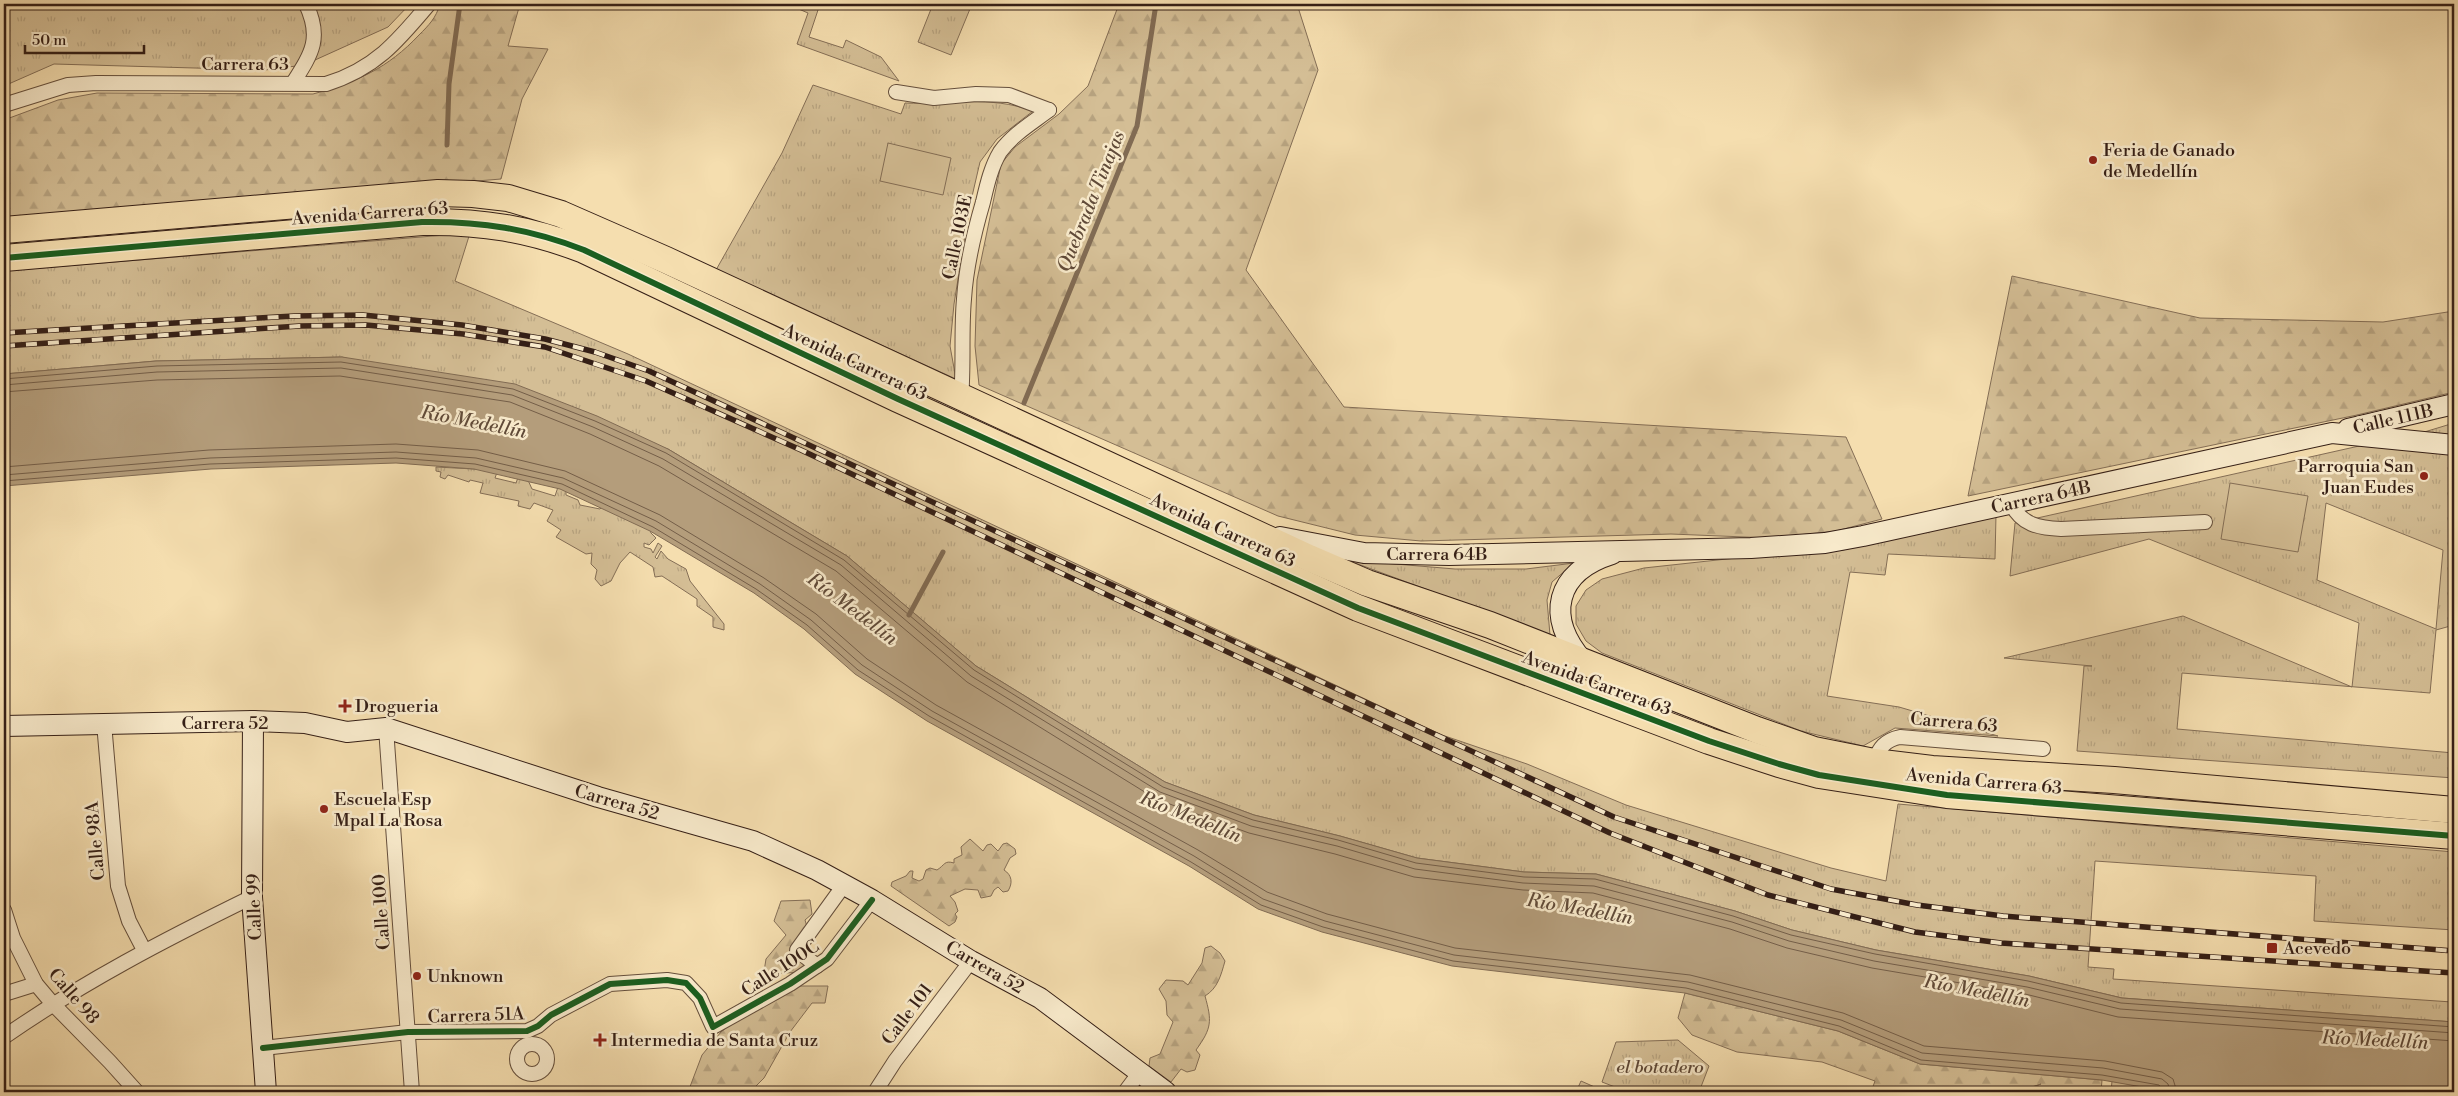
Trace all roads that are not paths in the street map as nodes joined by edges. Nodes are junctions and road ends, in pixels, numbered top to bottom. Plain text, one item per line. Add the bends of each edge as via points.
1 (306, 4) edge
2 (429, 4) edge
3 (293, 83) junction
4 (896, 92) dead end
5 (4, 105) edge
6 (4, 230) edge
7 (4, 258) edge
8 (961, 398) junction
9 (2454, 404) edge
10 (2332, 433) junction
11 (2454, 445) edge
12 (2012, 503) junction
13 (2205, 522) dead end
14 (1250, 531) junction
15 (1626, 551) junction
16 (1583, 661) junction
17 (253, 721) junction
18 (104, 723) junction
19 (4, 726) edge
20 (386, 728) junction
21 (2043, 749) dead end
22 (1874, 762) junction
23 (2454, 810) edge
24 (2454, 836) edge
25 (844, 885) junction
26 (252, 897) junction
27 (872, 900) junction
28 (4, 910) edge
29 (144, 950) junction
30 (971, 961) junction
31 (817, 966) junction
32 (36, 984) junction
33 (4, 994) edge
34 (52, 1003) junction
35 (713, 1027) joint
36 (408, 1032) junction
37 (4, 1036) edge
38 (263, 1048) junction
39 (1140, 1072) junction
40 (137, 1092) edge
41 (266, 1092) edge
42 (412, 1092) edge
43 (875, 1092) edge
44 (1125, 1092) edge
45 (1166, 1092) edge

1 - 3 street via 314,20 315,40 309,58
2 - 3 street, Carrera 63 via 394,46 366,66 326,84
3 - 5 street, Carrera 63 via 68,85
4 - 8 street, Calle 103E via 934,98 1009,95 1049,110 1012,138 1000,153 989,180 977,222 964,297
6 - 8 highway, Avenida Carrera 63 via 438,193 508,198 562,214
7 - 24 highway, Avenida Carrera 63 via 422,222 482,223 514,229 584,250 898,399 1358,608 1709,741 1779,764 1819,775 1947,795
8 - 14 highway, Avenida Carrera 63
9 - 10 main road, Calle 111B
10 - 11 main road, Carrera 64B
10 - 12 main road, Carrera 64B
12 - 13 street via 2016,514 2028,524 2042,528
12 - 15 main road, Carrera 64B via 1825,542 1751,548
14 - 15 main road, Carrera 64B via 1329,547 1393,555
14 - 16 highway, Avenida Carrera 63 via 1367,583
15 - 16 main road, Carrera 64B via 1594,561 1569,580 1564,590 1560,615 1562,629
16 - 22 highway, Avenida Carrera 63 via 1756,730 1814,750
17 - 18 main road, Carrera 52
17 - 20 main road, Carrera 52 via 305,723 347,732
17 - 26 main road, Calle 99
18 - 19 main road, Carrera 52
18 - 29 street, Calle 98A via 118,886 129,921
20 - 25 main road, Carrera 52 via 598,797 753,841
20 - 36 street, Calle 100
21 - 22 street, Carrera 63 via 1906,736 1886,742
22 - 23 highway, Avenida Carrera 63
25 - 27 main road, Carrera 52
25 - 31 street via 798,950
26 - 29 street
26 - 38 main road, Calle 99
27 - 30 main road, Carrera 52
27 - 31 street, Calle 100C
28 - 32 street, Calle 98 via 13,938
29 - 34 street
30 - 39 main road, Carrera 52 via 1040,998
30 - 43 street, Calle 101
31 - 35 street, Calle 100C
32 - 33 street
32 - 34 street, Calle 98
34 - 37 street
34 - 40 street, Calle 98
35 - 36 street, Carrera 51A via 700,998 686,983 667,980 610,984 551,1015 527,1038
36 - 38 street, Carrera 51A
36 - 42 street, Calle 100
38 - 41 main road, Calle 99
39 - 44 street
39 - 45 main road, Carrera 52

